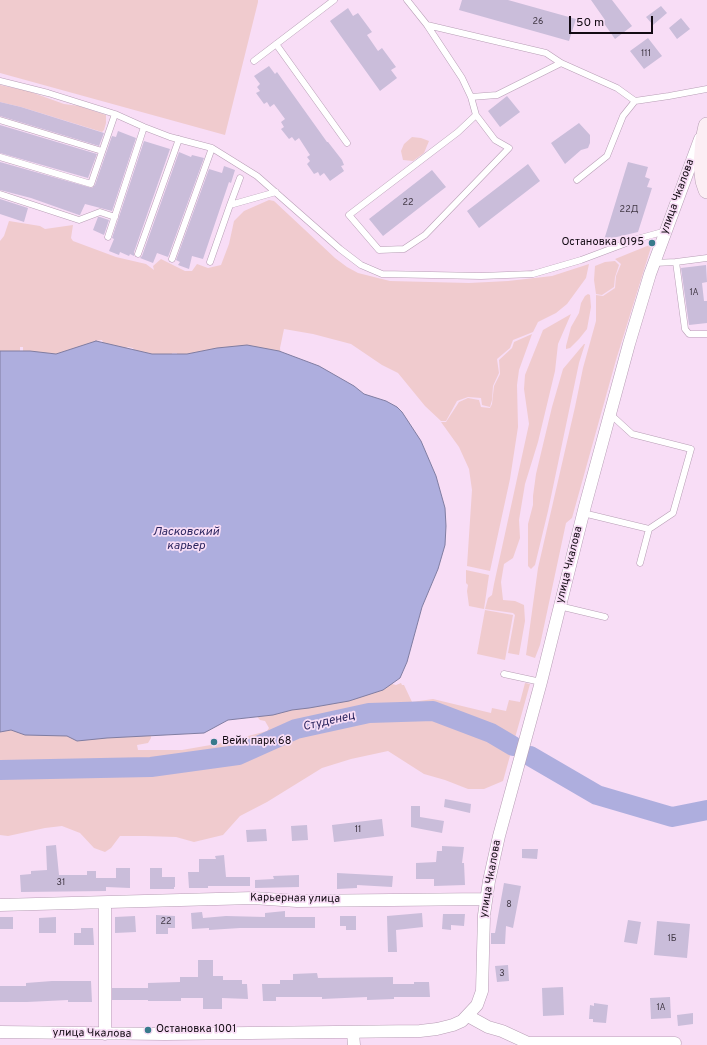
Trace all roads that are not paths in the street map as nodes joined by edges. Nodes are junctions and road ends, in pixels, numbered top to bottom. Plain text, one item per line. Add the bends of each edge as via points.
1 (334, 0) edge
2 (407, 0) edge
3 (427, 25) junction
4 (276, 44) junction
5 (254, 61) dead end
6 (561, 63) junction
7 (0, 82) edge
8 (707, 89) edge
9 (471, 97) junction
10 (635, 101) junction
11 (115, 114) junction
12 (476, 114) junction
13 (0, 120) edge
14 (707, 121) edge
15 (707, 126) edge
16 (144, 127) junction
17 (179, 139) junction
18 (347, 143) dead end
19 (212, 148) junction
20 (102, 151) junction
21 (0, 157) edge
22 (240, 178) dead end
23 (577, 180) dead end
24 (707, 190) edge
25 (276, 192) junction
26 (0, 194) edge
27 (230, 205) junction
28 (115, 217) junction
29 (666, 231) junction
30 (108, 237) dead end
31 (138, 254) dead end
32 (707, 258) edge
33 (172, 259) dead end
34 (210, 262) dead end
35 (654, 262) junction
36 (676, 262) junction
37 (707, 334) edge
38 (609, 413) junction
39 (583, 513) junction
40 (649, 529) junction
41 (640, 563) dead end
42 (559, 606) junction
43 (605, 618) dead end
44 (504, 674) dead end
45 (541, 682) junction
46 (486, 899) junction
47 (105, 902) junction
48 (0, 905) edge
49 (468, 1016) junction
50 (0, 1032) edge
51 (354, 1032) junction
52 (105, 1034) junction
53 (182, 1039) edge
54 (675, 1043) dead end
55 (354, 1045) edge

1 - 4 lane
2 - 3 lane
3 - 6 lane via 546,53
3 - 9 lane via 462,78
4 - 5 lane
4 - 18 lane
6 - 9 lane via 497,95
6 - 10 lane via 617,88
7 - 11 lane via 48,93
8 - 10 lane
9 - 12 lane
10 - 23 lane via 623,116 607,156
11 - 16 lane
11 - 20 lane
12 - 12 lane via 495,140 509,148 425,236 404,249 379,250 350,215 458,132
13 - 20 lane
14 - 29 street, улица Чкалова
15 - 24 main road via 702,165
16 - 17 lane
16 - 28 lane
17 - 19 lane
17 - 31 lane
19 - 25 lane via 257,176
19 - 33 lane
20 - 21 lane via 91,184
22 - 27 lane
25 - 27 lane
25 - 29 lane via 361,265 382,274 533,274
26 - 28 lane via 79,220 100,212
27 - 34 lane
28 - 30 lane
29 - 35 street, улица Чкалова
32 - 36 lane
35 - 36 lane
35 - 38 street, улица Чкалова
36 - 37 lane via 685,329 689,334
38 - 39 street, улица Чкалова
38 - 40 lane via 632,434 691,449 673,513
39 - 40 lane
39 - 42 street, улица Чкалова
40 - 41 lane
42 - 43 lane
42 - 45 street, улица Чкалова
44 - 45 lane
45 - 46 street, улица Чкалова via 499,836
46 - 47 street, Карьерная улица via 297,901 254,898
46 - 49 street, улица Чкалова via 482,991 477,1005
47 - 48 street, Карьерная улица
47 - 52 street
49 - 51 street, улица Чкалова via 458,1023 437,1029
49 - 54 street via 528,1043
50 - 52 street, улица Чкалова
51 - 53 street, улица Чкалова
51 - 55 street
52 - 53 street, улица Чкалова

